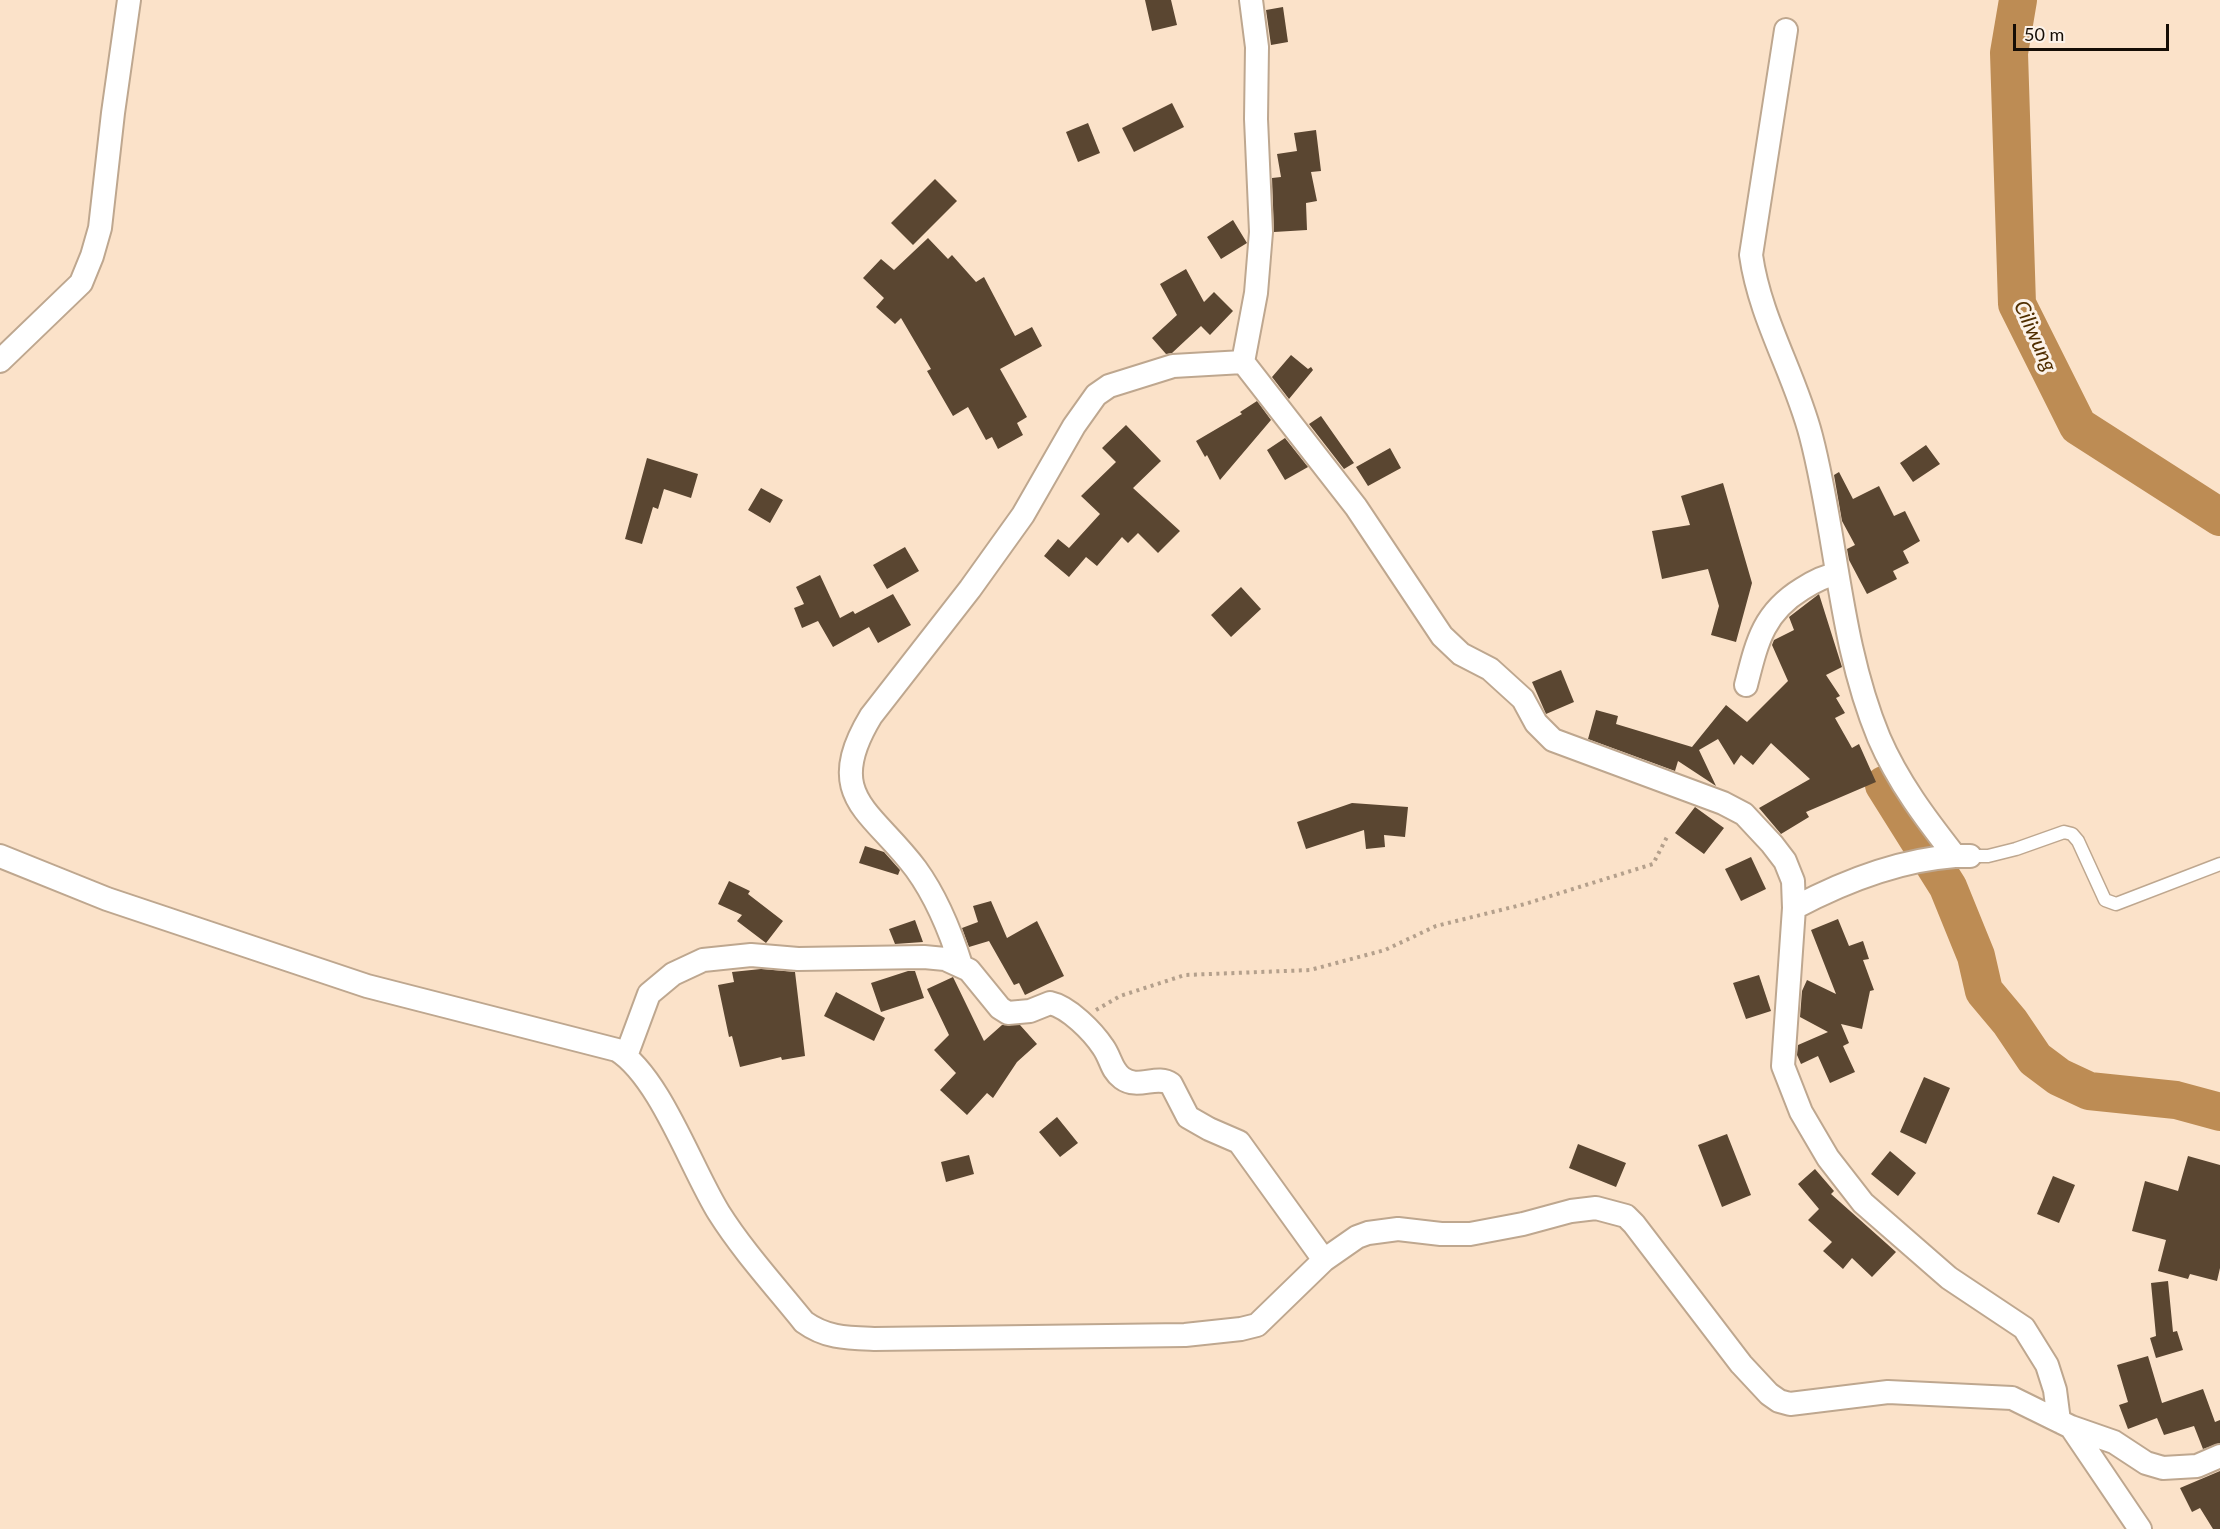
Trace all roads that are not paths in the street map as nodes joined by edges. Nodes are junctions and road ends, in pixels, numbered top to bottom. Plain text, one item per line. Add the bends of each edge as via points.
1 (129, 0) edge
2 (1251, 0) edge
3 (1786, 30) dead end
4 (0, 361) edge
5 (1243, 362) junction
6 (1826, 577) junction
7 (1746, 685) dead end
8 (0, 856) edge
9 (1950, 857) junction
10 (2220, 864) edge
11 (1794, 908) junction
12 (961, 965) junction
13 (626, 1056) junction
14 (1324, 1260) junction
15 (2065, 1424) junction
16 (2220, 1456) edge
17 (2140, 1529) edge

1 - 4 street via 100,228 92,256 81,283
2 - 5 street via 1257,46 1261,232 1256,293
3 - 6 street via 1750,255 1762,308 1796,385 1812,437
5 - 11 street via 1356,507 1442,636 1461,654 1490,669 1523,699 1536,723 1553,740 1689,788 1744,814 1785,861 1793,881
5 - 12 street via 1173,366 1109,386 1096,395 1023,515 857,738 850,757 854,790 883,833 922,878 950,929
6 - 7 street via 1780,604 1770,616 1758,638
6 - 9 street via 1880,738 1912,801
8 - 13 street via 107,899 282,959 431,1004 605,1046
9 - 10 lane via 1988,856 2064,832 2072,834 2105,900 2116,904
9 - 11 street via 1856,879
11 - 15 street via 1783,1066 1801,1112 1828,1158 1863,1203 1949,1278 2024,1328 2047,1365
12 - 13 street via 924,957 798,959 751,955 703,960 673,974 650,994
12 - 14 street via 1008,1013 1030,1011 1050,1003 1077,1020 1103,1046 1122,1078 1136,1084 1168,1082 1188,1117 1239,1142
13 - 14 street via 659,1100 720,1214 744,1247 804,1322 836,1337 1163,1335 1241,1329 1257,1325
14 - 15 street via 1368,1233 1398,1229 1470,1234 1571,1211 1596,1208 1617,1212 1634,1224 1741,1364 1779,1401 1790,1404 1888,1392 1982,1395 2012,1398
15 - 16 street via 2114,1442 2146,1463 2163,1468 2197,1466
15 - 17 street

